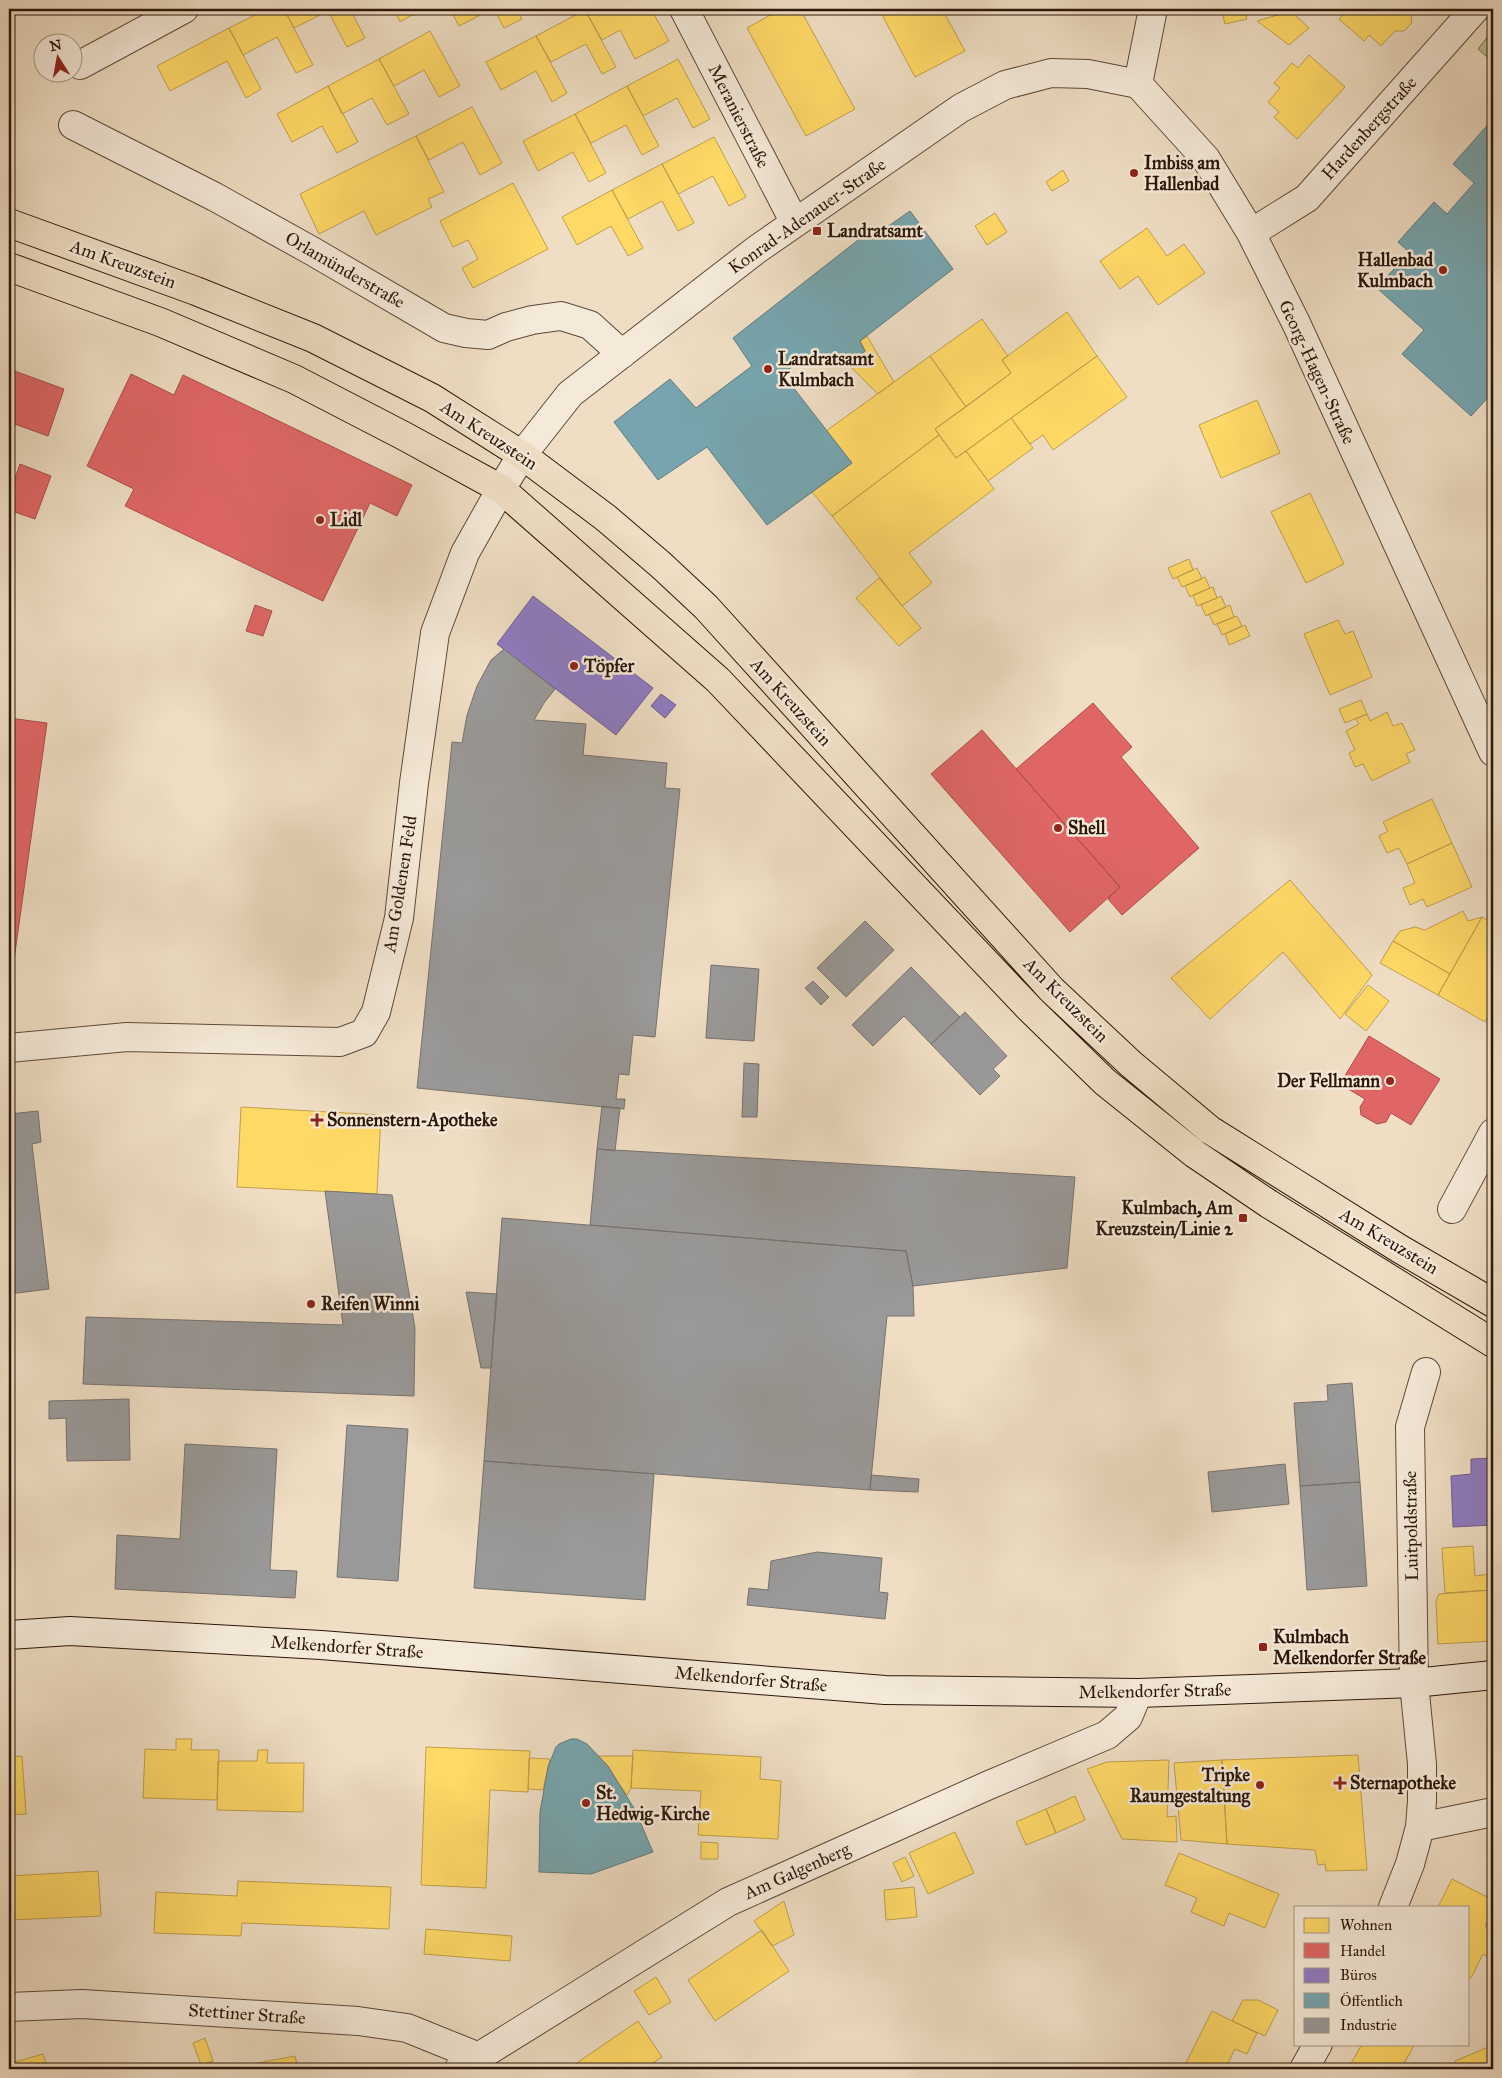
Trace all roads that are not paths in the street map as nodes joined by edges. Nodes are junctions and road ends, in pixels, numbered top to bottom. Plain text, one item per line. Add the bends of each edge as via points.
1 (184, 9) edge
2 (684, 9) edge
3 (1153, 9) edge
4 (1475, 9) edge
5 (82, 64) edge
6 (1138, 84) junction
7 (73, 125) dead end
8 (9, 223) edge
9 (794, 223) junction
10 (1251, 233) junction
11 (9, 267) edge
12 (622, 354) junction
13 (522, 455) junction
14 (502, 489) junction
15 (1493, 752) edge
16 (9, 1048) edge
17 (1493, 1133) edge
18 (1452, 1209) dead end
19 (1493, 1303) edge
20 (1493, 1343) edge
21 (1426, 1372) dead end
22 (9, 1635) edge
23 (1493, 1675) edge
24 (1414, 1683) junction
25 (1138, 1694) junction
26 (1493, 1812) edge
27 (1420, 1826) junction
28 (1393, 1906) edge
29 (9, 2007) edge
30 (1317, 2046) edge
31 (469, 2063) edge
32 (1304, 2069) edge

1 - 5 street
2 - 9 street, Meranierstraße
3 - 6 street
4 - 10 street, Hardenbergstraße via 1307,198
6 - 9 street, Konrad-Adenauer-Straße via 1088,74 1051,73 1005,85 961,108
6 - 10 street, Georg-Hagen-Straße via 1206,159
7 - 12 street, Orlamünderstraße via 215,197 444,328 488,335 524,322 561,316 590,325
8 - 13 main road, Am Kreuzstein via 196,291 313,338 432,398
9 - 12 street, Konrad-Adenauer-Straße
10 - 15 street, Georg-Hagen-Straße via 1296,323
11 - 14 main road, Am Kreuzstein via 160,322 294,379
12 - 13 street, Konrad-Adenauer-Straße via 570,394
13 - 14 street, Am Goldenen Feld
13 - 19 main road, Am Kreuzstein via 606,518 706,607 1052,990 1131,1064 1210,1130 1391,1244
14 - 16 street, Am Goldenen Feld via 465,553 435,633 399,918 376,1012 364,1032 340,1042 127,1037
14 - 20 main road, Am Kreuzstein via 718,680 1022,1001 1105,1082 1195,1154 1269,1204
17 - 18 street
21 - 24 street, Luitpoldstraße via 1410,1427
22 - 25 street, Melkendorfer Straße via 70,1632 321,1645 885,1690
23 - 24 street, Melkendorfer Straße
24 - 25 street, Melkendorfer Straße
24 - 27 street, Luitpoldstraße via 1422,1764
25 - 31 street, Am Galgenberg via 1128,1717 1108,1736 728,1902
26 - 27 street
27 - 28 street, Luitpoldstraße via 1410,1864
29 - 31 street, Stettiner Straße via 82,2004 358,2021 407,2028
30 - 32 street

